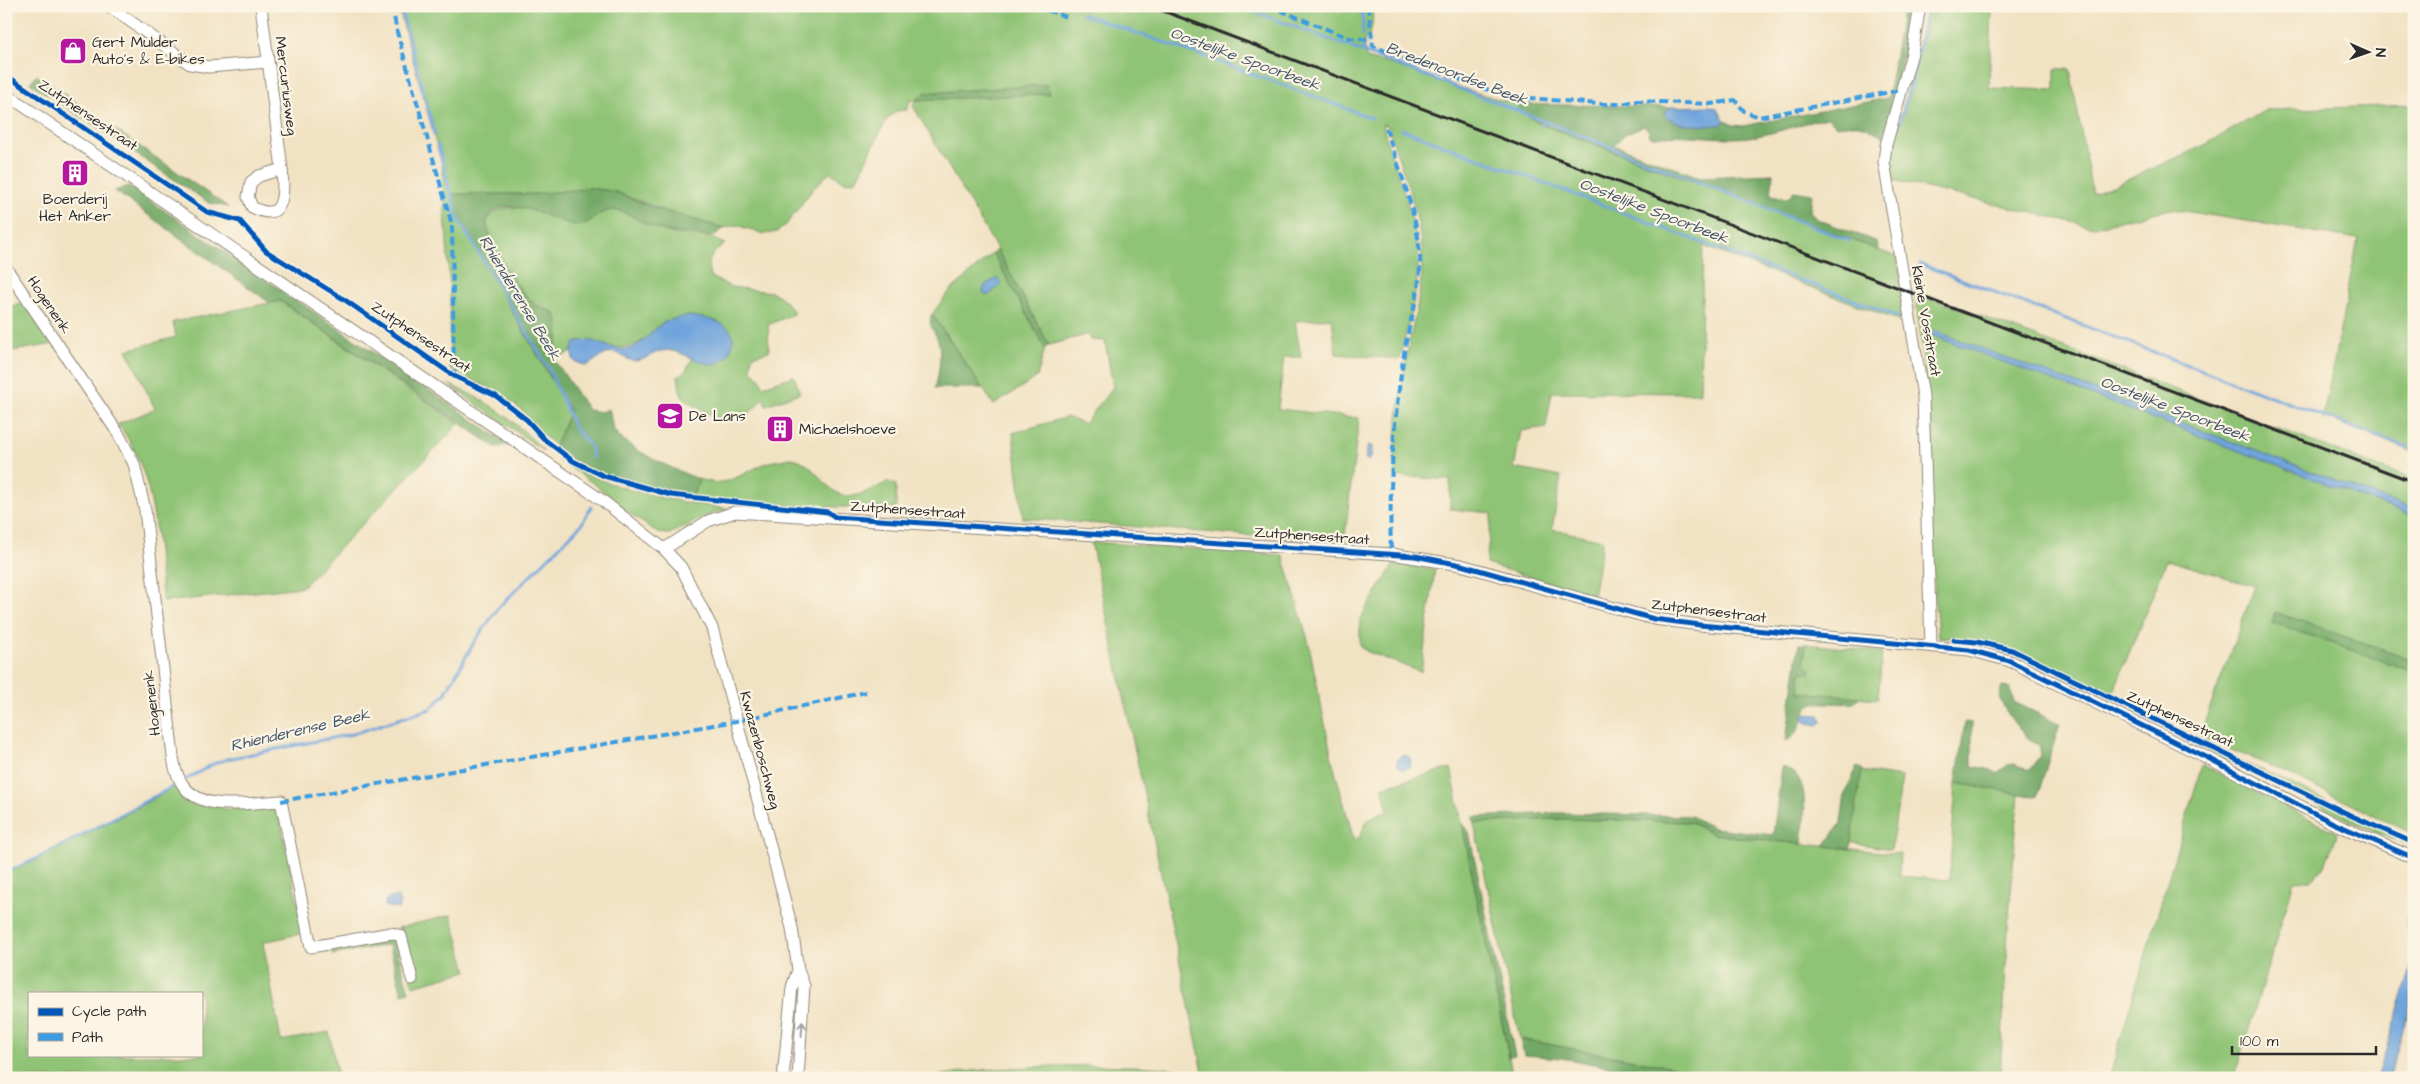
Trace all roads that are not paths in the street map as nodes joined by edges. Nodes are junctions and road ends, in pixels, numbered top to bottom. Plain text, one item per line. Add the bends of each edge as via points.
1 (109, 6) edge
2 (261, 6) edge
3 (1920, 6) edge
4 (268, 62) junction
5 (6, 94) edge
6 (282, 169) dead end
7 (6, 268) edge
8 (664, 549) junction
9 (1931, 646) junction
10 (2414, 858) edge
11 (798, 970) junction
12 (412, 979) dead end
13 (783, 1078) edge
14 (798, 1078) edge

1 - 4 street via 190,64 209,67
2 - 4 street, Mercuriusweg
3 - 9 street, Kleine Vosstraat via 1912,53 1884,162 1923,396
4 - 6 street, Mercuriusweg
5 - 8 street, Zutphensestraat via 603,501
7 - 12 street, Hogenenk via 118,433 134,464 146,510 173,756 182,783 205,800 218,804 281,800 310,946 391,933 401,936
8 - 9 street, Zutphensestraat via 708,521 735,512 1391,554 1461,565 1654,619
8 - 11 street, Kwazenboschweg via 681,567 712,628 792,928
9 - 10 street, Zutphensestraat via 1969,650 2010,661 2333,823
11 - 13 street, Kwazenboschweg via 792,987
14 -> 11 street, Kwazenboschweg via 804,986

